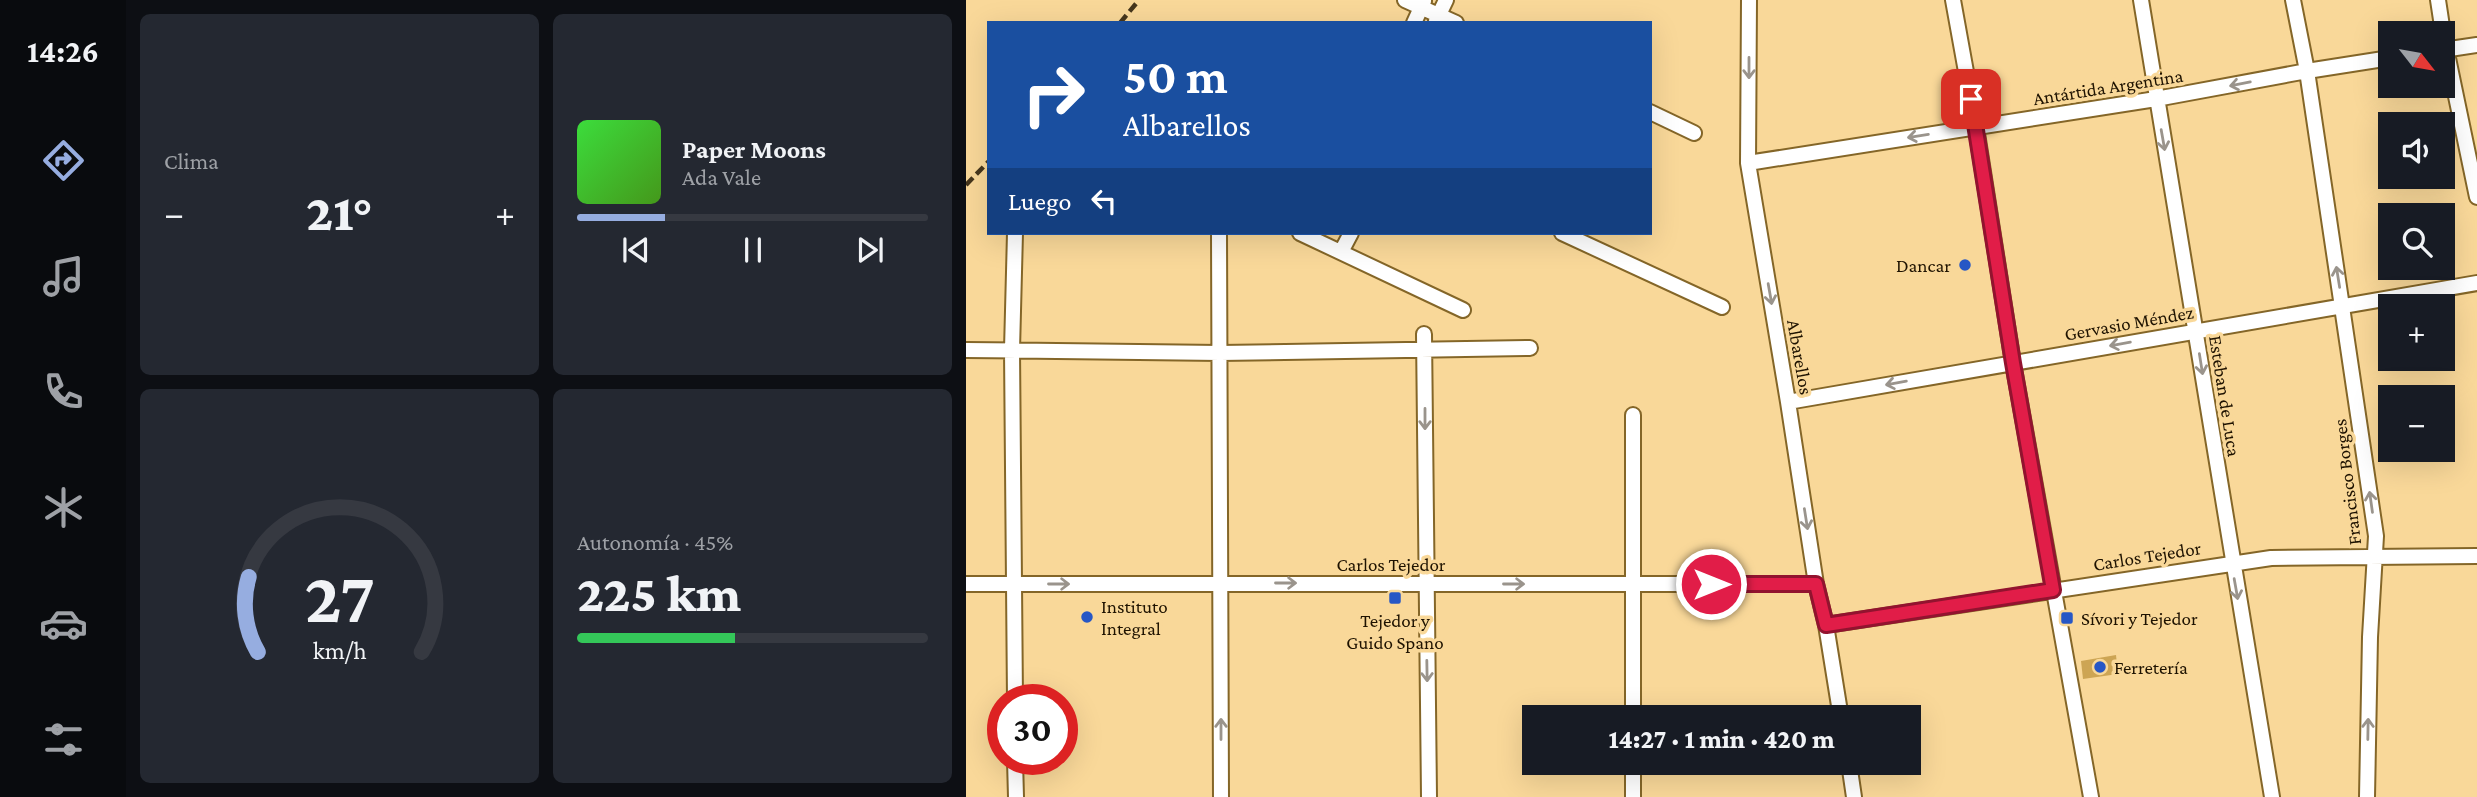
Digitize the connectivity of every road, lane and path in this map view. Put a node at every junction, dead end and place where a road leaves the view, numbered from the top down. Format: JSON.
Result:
{"nodes":[{"id":1,"x":1405,"y":0,"type":"edge"},
{"id":2,"x":1446,"y":0,"type":"edge"},
{"id":3,"x":1749,"y":0,"type":"edge"},
{"id":4,"x":1953,"y":0,"type":"edge"},
{"id":5,"x":2141,"y":0,"type":"edge"},
{"id":6,"x":2293,"y":0,"type":"edge"},
{"id":7,"x":2438,"y":0,"type":"edge"},
{"id":8,"x":1423,"y":4,"type":"edge"},
{"id":9,"x":1437,"y":19,"type":"edge"},
{"id":10,"x":1415,"y":21,"type":"edge"},
{"id":11,"x":2441,"y":21,"type":"edge"},
{"id":12,"x":2477,"y":45,"type":"edge"},
{"id":13,"x":2455,"y":48,"type":"edge"},
{"id":14,"x":2378,"y":60,"type":"edge"},
{"id":15,"x":2306,"y":71,"type":"junction"},
{"id":16,"x":2455,"y":98,"type":"edge"},
{"id":17,"x":2156,"y":99,"type":"junction"},
{"id":18,"x":1652,"y":113,"type":"edge"},
{"id":19,"x":1976,"y":127,"type":"junction"},
{"id":20,"x":1694,"y":132,"type":"dead end"},
{"id":21,"x":1748,"y":163,"type":"junction"},
{"id":22,"x":2477,"y":197,"type":"edge"},
{"id":23,"x":1015,"y":235,"type":"edge"},
{"id":24,"x":1219,"y":235,"type":"edge"},
{"id":25,"x":1310,"y":235,"type":"edge"},
{"id":26,"x":1350,"y":235,"type":"edge"},
{"id":27,"x":1566,"y":235,"type":"edge"},
{"id":28,"x":1341,"y":252,"type":"junction"},
{"id":29,"x":2477,"y":283,"type":"edge"},
{"id":30,"x":2342,"y":305,"type":"junction"},
{"id":31,"x":1722,"y":307,"type":"dead end"},
{"id":32,"x":1463,"y":310,"type":"dead end"},
{"id":33,"x":2196,"y":331,"type":"junction"},
{"id":34,"x":1424,"y":334,"type":"dead end"},
{"id":35,"x":1530,"y":348,"type":"dead end"},
{"id":36,"x":966,"y":350,"type":"edge"},
{"id":37,"x":1012,"y":350,"type":"junction"},
{"id":38,"x":1424,"y":351,"type":"junction"},
{"id":39,"x":1220,"y":353,"type":"junction"},
{"id":40,"x":2013,"y":363,"type":"junction"},
{"id":41,"x":1788,"y":402,"type":"junction"},
{"id":42,"x":1633,"y":415,"type":"dead end"},
{"id":43,"x":2375,"y":555,"type":"junction"},
{"id":44,"x":2477,"y":556,"type":"edge"},
{"id":45,"x":2231,"y":562,"type":"junction"},
{"id":46,"x":1220,"y":583,"type":"junction"},
{"id":47,"x":966,"y":584,"type":"edge"},
{"id":48,"x":1015,"y":584,"type":"junction"},
{"id":49,"x":1425,"y":584,"type":"junction"},
{"id":50,"x":1632,"y":584,"type":"junction"},
{"id":51,"x":1816,"y":584,"type":"junction"},
{"id":52,"x":2053,"y":590,"type":"junction"},
{"id":53,"x":1826,"y":625,"type":"junction"},
{"id":54,"x":1015,"y":684,"type":"edge"},
{"id":55,"x":1633,"y":705,"type":"edge"},
{"id":56,"x":1839,"y":705,"type":"edge"},
{"id":57,"x":1015,"y":775,"type":"edge"},
{"id":58,"x":1633,"y":775,"type":"edge"},
{"id":59,"x":1851,"y":775,"type":"edge"},
{"id":60,"x":1016,"y":797,"type":"edge"},
{"id":61,"x":1221,"y":797,"type":"edge"},
{"id":62,"x":1429,"y":797,"type":"edge"},
{"id":63,"x":1633,"y":797,"type":"edge"},
{"id":64,"x":1854,"y":797,"type":"edge"},
{"id":65,"x":2091,"y":797,"type":"edge"},
{"id":66,"x":2272,"y":797,"type":"edge"},
{"id":67,"x":2367,"y":797,"type":"edge"}],
"edges":[{"from":1,"to":8,"type":"street"},
{"from":2,"to":9,"type":"street"},
{"from":3,"to":21,"type":"street","name":"Albarellos","one_way":true},
{"from":4,"to":19,"type":"street"},
{"from":5,"to":17,"type":"street","name":"Esteban de Luca"},
{"from":6,"to":15,"type":"street","name":"Francisco Borges"},
{"from":7,"to":11,"type":"street"},
{"from":8,"to":9,"type":"street"},
{"from":8,"to":10,"type":"street"},
{"from":12,"to":13,"type":"street"},
{"from":14,"to":15,"type":"street","name":"Antártida Argentina"},
{"from":15,"to":17,"type":"street","name":"Antártida Argentina","one_way":true},
{"from":30,"to":15,"type":"street","name":"Francisco Borges","one_way":true},
{"from":16,"to":22,"type":"street"},
{"from":17,"to":19,"type":"street","name":"Antártida Argentina"},
{"from":17,"to":33,"type":"street","name":"Esteban de Luca","one_way":true},
{"from":18,"to":20,"type":"street"},
{"from":19,"to":21,"type":"street","name":"Antártida Argentina","one_way":true},
{"from":19,"to":40,"type":"street"},
{"from":21,"to":41,"type":"street","name":"Albarellos","one_way":true},
{"from":23,"to":37,"type":"street"},
{"from":24,"to":39,"type":"street"},
{"from":25,"to":28,"type":"street"},
{"from":26,"to":28,"type":"street"},
{"from":27,"to":31,"type":"street"},
{"from":28,"to":32,"type":"street"},
{"from":29,"to":30,"type":"street","name":"Gervasio Méndez"},
{"from":30,"to":33,"type":"street","name":"Gervasio Méndez"},
{"from":43,"to":30,"type":"street","name":"Francisco Borges","one_way":true},
{"from":33,"to":40,"type":"street","name":"Gervasio Méndez","one_way":true},
{"from":33,"to":45,"type":"street","name":"Esteban de Luca","one_way":true},
{"from":34,"to":38,"type":"street"},
{"from":35,"to":38,"type":"street"},
{"from":36,"to":37,"type":"street"},
{"from":37,"to":39,"type":"street"},
{"from":37,"to":48,"type":"street"},
{"from":38,"to":39,"type":"street"},
{"from":38,"to":49,"type":"street","one_way":true},
{"from":39,"to":46,"type":"street"},
{"from":40,"to":41,"type":"street","name":"Gervasio Méndez","one_way":true},
{"from":40,"to":52,"type":"street"},
{"from":41,"to":51,"type":"street","name":"Albarellos","one_way":true},
{"from":42,"to":50,"type":"street"},
{"from":43,"to":44,"type":"street","name":"Carlos Tejedor"},
{"from":43,"to":45,"type":"street","name":"Carlos Tejedor"},
{"from":67,"to":43,"type":"street","name":"Francisco Borges","one_way":true},
{"from":45,"to":52,"type":"street","name":"Carlos Tejedor"},
{"from":45,"to":66,"type":"street","name":"Esteban de Luca","one_way":true},
{"from":48,"to":46,"type":"street","name":"Carlos Tejedor","one_way":true},
{"from":46,"to":49,"type":"street","name":"Carlos Tejedor","one_way":true},
{"from":61,"to":46,"type":"street","one_way":true},
{"from":47,"to":48,"type":"street","name":"Carlos Tejedor"},
{"from":48,"to":54,"type":"street"},
{"from":49,"to":50,"type":"street","name":"Carlos Tejedor","one_way":true},
{"from":49,"to":62,"type":"street","one_way":true},
{"from":50,"to":51,"type":"street","name":"Carlos Tejedor"},
{"from":50,"to":55,"type":"street"},
{"from":51,"to":53,"type":"street","name":"Albarellos"},
{"from":52,"to":53,"type":"street","name":"Carlos Tejedor"},
{"from":52,"to":65,"type":"street"},
{"from":53,"to":56,"type":"street","name":"Albarellos"},
{"from":57,"to":60,"type":"street"},
{"from":58,"to":63,"type":"street"},
{"from":59,"to":64,"type":"street"}]}
